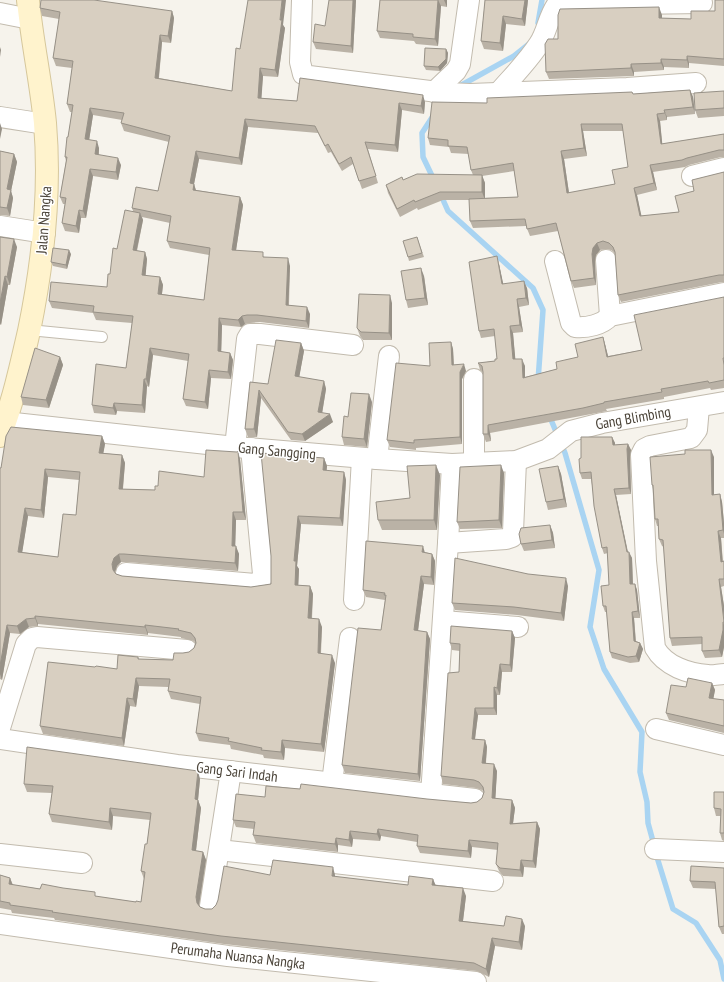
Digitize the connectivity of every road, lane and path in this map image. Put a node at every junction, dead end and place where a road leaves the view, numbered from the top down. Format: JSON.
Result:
{"nodes":[{"id":1,"x":302,"y":0,"type":"edge"},
{"id":2,"x":469,"y":0,"type":"edge"},
{"id":3,"x":702,"y":3,"type":"dead end"},
{"id":4,"x":29,"y":10,"type":"edge"},
{"id":5,"x":0,"y":13,"type":"edge"},
{"id":6,"x":696,"y":83,"type":"dead end"},
{"id":7,"x":500,"y":92,"type":"junction"},
{"id":8,"x":440,"y":93,"type":"junction"},
{"id":9,"x":0,"y":117,"type":"edge"},
{"id":10,"x":45,"y":124,"type":"junction"},
{"id":11,"x":724,"y":168,"type":"edge"},
{"id":12,"x":692,"y":176,"type":"dead end"},
{"id":13,"x":0,"y":226,"type":"edge"},
{"id":14,"x":45,"y":233,"type":"junction"},
{"id":15,"x":606,"y":260,"type":"dead end"},
{"id":16,"x":555,"y":261,"type":"dead end"},
{"id":17,"x":724,"y":293,"type":"edge"},
{"id":18,"x":610,"y":316,"type":"junction"},
{"id":19,"x":29,"y":330,"type":"junction"},
{"id":20,"x":102,"y":337,"type":"dead end"},
{"id":21,"x":353,"y":345,"type":"dead end"},
{"id":22,"x":389,"y":356,"type":"dead end"},
{"id":23,"x":474,"y":379,"type":"dead end"},
{"id":24,"x":724,"y":402,"type":"edge"},
{"id":25,"x":699,"y":407,"type":"junction"},
{"id":26,"x":3,"y":429,"type":"edge"},
{"id":27,"x":243,"y":448,"type":"junction"},
{"id":28,"x":548,"y":449,"type":"joint"},
{"id":29,"x":369,"y":459,"type":"junction"},
{"id":30,"x":516,"y":462,"type":"junction"},
{"id":31,"x":474,"y":463,"type":"junction"},
{"id":32,"x":452,"y":464,"type":"junction"},
{"id":33,"x":448,"y":543,"type":"junction"},
{"id":34,"x":126,"y":573,"type":"dead end"},
{"id":35,"x":354,"y":600,"type":"dead end"},
{"id":36,"x":443,"y":621,"type":"junction"},
{"id":37,"x":518,"y":627,"type":"dead end"},
{"id":38,"x":350,"y":638,"type":"dead end"},
{"id":39,"x":188,"y":650,"type":"dead end"},
{"id":40,"x":724,"y":674,"type":"edge"},
{"id":41,"x":0,"y":728,"type":"edge"},
{"id":42,"x":656,"y":729,"type":"dead end"},
{"id":43,"x":0,"y":739,"type":"edge"},
{"id":44,"x":724,"y":745,"type":"edge"},
{"id":45,"x":231,"y":771,"type":"junction"},
{"id":46,"x":332,"y":783,"type":"junction"},
{"id":47,"x":431,"y":795,"type":"junction"},
{"id":48,"x":475,"y":799,"type":"dead end"},
{"id":49,"x":655,"y":849,"type":"dead end"},
{"id":50,"x":219,"y":850,"type":"junction"},
{"id":51,"x":724,"y":852,"type":"edge"},
{"id":52,"x":0,"y":854,"type":"edge"},
{"id":53,"x":82,"y":863,"type":"dead end"},
{"id":54,"x":493,"y":881,"type":"dead end"},
{"id":55,"x":210,"y":906,"type":"dead end"},
{"id":56,"x":0,"y":924,"type":"edge"},
{"id":57,"x":476,"y":982,"type":"edge"}],
"edges":[{"from":1,"to":8,"type":"street"},
{"from":2,"to":8,"type":"street"},
{"from":3,"to":7,"type":"street"},
{"from":4,"to":5,"type":"street"},
{"from":4,"to":10,"type":"main road","name":"Jalan Nangka"},
{"from":6,"to":7,"type":"street"},
{"from":7,"to":8,"type":"street"},
{"from":9,"to":10,"type":"street"},
{"from":10,"to":14,"type":"main road","name":"Jalan Nangka"},
{"from":11,"to":12,"type":"street"},
{"from":13,"to":14,"type":"street"},
{"from":14,"to":19,"type":"main road","name":"Jalan Nangka"},
{"from":15,"to":18,"type":"street"},
{"from":16,"to":18,"type":"street"},
{"from":17,"to":18,"type":"street"},
{"from":19,"to":20,"type":"lane"},
{"from":19,"to":26,"type":"main road","name":"Jalan Nangka"},
{"from":21,"to":27,"type":"street"},
{"from":22,"to":29,"type":"street"},
{"from":23,"to":31,"type":"street"},
{"from":24,"to":25,"type":"street","name":"Gang Blimbing"},
{"from":25,"to":28,"type":"street","name":"Gang Blimbing"},
{"from":25,"to":40,"type":"street"},
{"from":26,"to":27,"type":"street","name":"Gang Sangging"},
{"from":27,"to":29,"type":"street","name":"Gang Sangging"},
{"from":27,"to":34,"type":"street"},
{"from":28,"to":30,"type":"street","name":"Gang Sangging"},
{"from":29,"to":32,"type":"street","name":"Gang Sangging"},
{"from":29,"to":35,"type":"street"},
{"from":30,"to":31,"type":"street","name":"Gang Sangging"},
{"from":30,"to":33,"type":"street"},
{"from":31,"to":32,"type":"street","name":"Gang Sangging"},
{"from":32,"to":33,"type":"street"},
{"from":33,"to":36,"type":"street"},
{"from":36,"to":37,"type":"street"},
{"from":36,"to":47,"type":"street"},
{"from":38,"to":46,"type":"street"},
{"from":39,"to":41,"type":"street"},
{"from":42,"to":44,"type":"street"},
{"from":43,"to":45,"type":"street","name":"Gang Sari Indah"},
{"from":45,"to":46,"type":"street","name":"Gang Sari Indah"},
{"from":45,"to":50,"type":"street"},
{"from":46,"to":47,"type":"street","name":"Gang Sari Indah"},
{"from":47,"to":48,"type":"street","name":"Gang Sari Indah"},
{"from":49,"to":51,"type":"street"},
{"from":50,"to":54,"type":"street"},
{"from":50,"to":55,"type":"street"},
{"from":52,"to":53,"type":"street"},
{"from":56,"to":57,"type":"street","name":"Perumaha Nuansa Nangka"}]}
